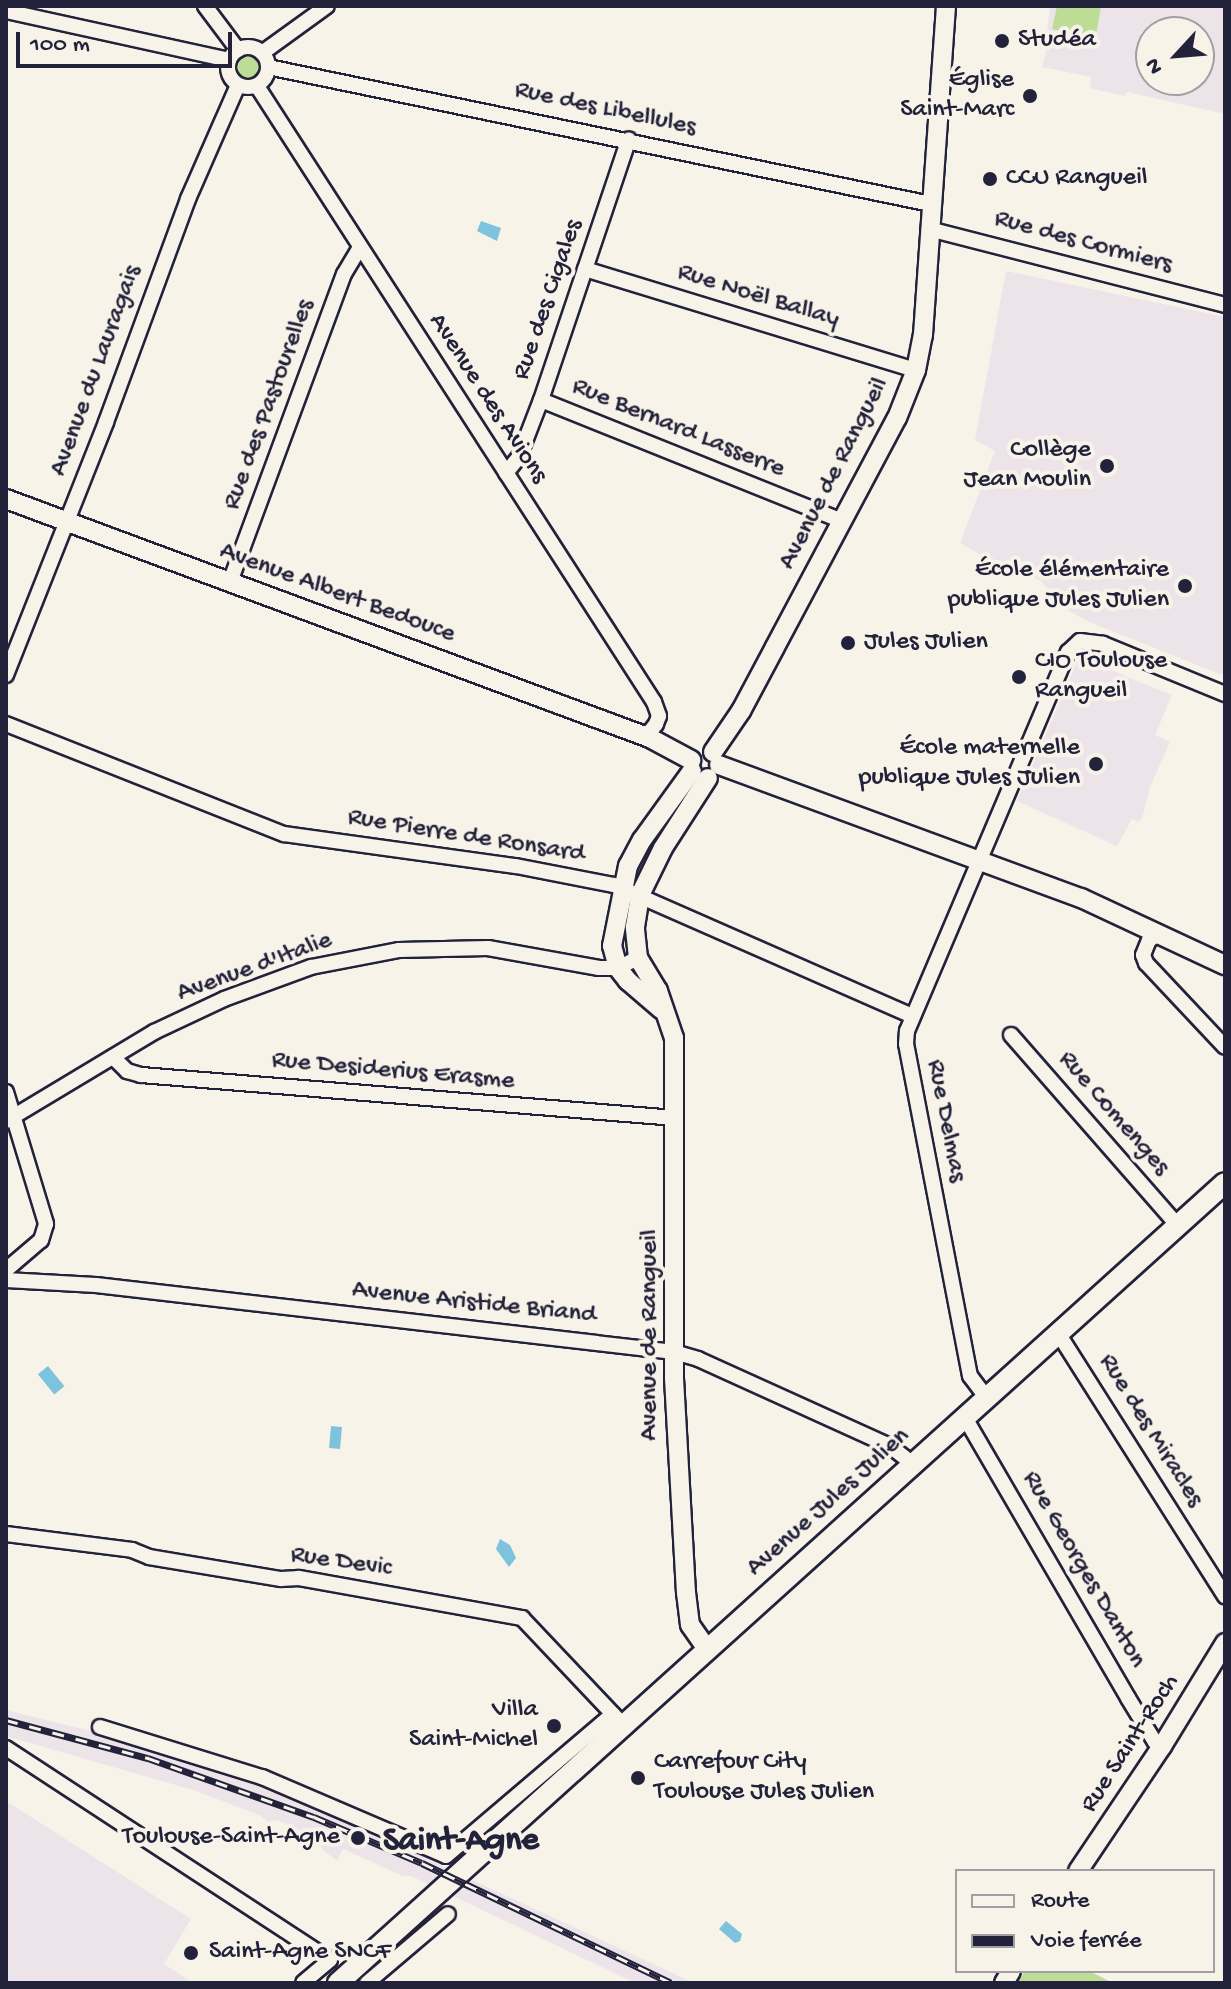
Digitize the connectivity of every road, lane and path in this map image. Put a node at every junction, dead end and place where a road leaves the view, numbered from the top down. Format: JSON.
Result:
{"nodes":[{"id":1,"x":205,"y":6,"type":"edge"},
{"id":2,"x":327,"y":6,"type":"edge"},
{"id":3,"x":946,"y":6,"type":"edge"},
{"id":4,"x":6,"y":11,"type":"edge"},
{"id":5,"x":234,"y":55,"type":"junction"},
{"id":6,"x":265,"y":60,"type":"junction"},
{"id":7,"x":238,"y":85,"type":"junction"},
{"id":8,"x":257,"y":86,"type":"junction"},
{"id":9,"x":629,"y":139,"type":"junction"},
{"id":10,"x":931,"y":204,"type":"junction"},
{"id":11,"x":929,"y":229,"type":"junction"},
{"id":12,"x":360,"y":247,"type":"junction"},
{"id":13,"x":585,"y":269,"type":"junction"},
{"id":14,"x":1225,"y":305,"type":"edge"},
{"id":15,"x":916,"y":370,"type":"junction"},
{"id":16,"x":541,"y":400,"type":"junction"},
{"id":17,"x":506,"y":473,"type":"junction"},
{"id":18,"x":6,"y":499,"type":"edge"},
{"id":19,"x":842,"y":521,"type":"junction"},
{"id":20,"x":65,"y":522,"type":"junction"},
{"id":21,"x":230,"y":582,"type":"junction"},
{"id":22,"x":6,"y":675,"type":"edge"},
{"id":23,"x":1225,"y":694,"type":"edge"},
{"id":24,"x":6,"y":724,"type":"edge"},
{"id":25,"x":645,"y":736,"type":"junction"},
{"id":26,"x":704,"y":763,"type":"junction"},
{"id":27,"x":981,"y":861,"type":"junction"},
{"id":28,"x":621,"y":888,"type":"junction"},
{"id":29,"x":640,"y":895,"type":"junction"},
{"id":30,"x":1156,"y":936,"type":"junction"},
{"id":31,"x":638,"y":958,"type":"junction"},
{"id":32,"x":1225,"y":965,"type":"edge"},
{"id":33,"x":618,"y":968,"type":"junction"},
{"id":34,"x":668,"y":1016,"type":"junction"},
{"id":35,"x":913,"y":1016,"type":"junction"},
{"id":36,"x":1011,"y":1035,"type":"dead end"},
{"id":37,"x":1225,"y":1047,"type":"edge"},
{"id":38,"x":113,"y":1057,"type":"junction"},
{"id":39,"x":6,"y":1092,"type":"edge"},
{"id":40,"x":676,"y":1118,"type":"junction"},
{"id":41,"x":10,"y":1119,"type":"edge"},
{"id":42,"x":1225,"y":1183,"type":"edge"},
{"id":43,"x":1178,"y":1226,"type":"junction"},
{"id":44,"x":6,"y":1270,"type":"edge"},
{"id":45,"x":6,"y":1280,"type":"edge"},
{"id":46,"x":1058,"y":1333,"type":"junction"},
{"id":47,"x":674,"y":1352,"type":"junction"},
{"id":48,"x":986,"y":1397,"type":"junction"},
{"id":49,"x":964,"y":1416,"type":"junction"},
{"id":50,"x":912,"y":1463,"type":"junction"},
{"id":51,"x":6,"y":1534,"type":"edge"},
{"id":52,"x":1225,"y":1596,"type":"edge"},
{"id":53,"x":1225,"y":1643,"type":"edge"},
{"id":54,"x":707,"y":1649,"type":"junction"},
{"id":55,"x":618,"y":1720,"type":"junction"},
{"id":56,"x":100,"y":1727,"type":"dead end"},
{"id":57,"x":1162,"y":1746,"type":"junction"},
{"id":58,"x":6,"y":1748,"type":"edge"},
{"id":59,"x":1079,"y":1869,"type":"edge"},
{"id":60,"x":448,"y":1914,"type":"dead end"},
{"id":61,"x":303,"y":1983,"type":"edge"},
{"id":62,"x":338,"y":1983,"type":"edge"},
{"id":63,"x":367,"y":1983,"type":"edge"}],
"edges":[{"from":1,"to":5,"type":"street"},
{"from":2,"to":6,"type":"street"},
{"from":3,"to":10,"type":"street","name":"Avenue de Rangueil"},
{"from":4,"to":5,"type":"street"},
{"from":5,"to":6,"type":"street"},
{"from":5,"to":7,"type":"street"},
{"from":6,"to":8,"type":"street"},
{"from":6,"to":9,"type":"street","name":"Rue des Libellules"},
{"from":7,"to":8,"type":"street"},
{"from":7,"to":20,"type":"street","name":"Avenue du Lauragais"},
{"from":8,"to":12,"type":"street","name":"Avenue des Avions"},
{"from":9,"to":10,"type":"street","name":"Rue des Libellules"},
{"from":9,"to":13,"type":"street","name":"Rue des Cigales"},
{"from":10,"to":11,"type":"street","name":"Avenue de Rangueil"},
{"from":11,"to":14,"type":"street","name":"Rue des Cormiers"},
{"from":11,"to":15,"type":"street","name":"Avenue de Rangueil"},
{"from":12,"to":17,"type":"street","name":"Avenue des Avions"},
{"from":12,"to":21,"type":"street","name":"Rue des Pastourelles"},
{"from":13,"to":15,"type":"street","name":"Rue Noël Ballay"},
{"from":13,"to":16,"type":"street","name":"Rue des Cigales"},
{"from":15,"to":19,"type":"street","name":"Avenue de Rangueil"},
{"from":16,"to":17,"type":"street","name":"Rue des Cigales"},
{"from":16,"to":19,"type":"street","name":"Rue Bernard Lasserre"},
{"from":17,"to":25,"type":"street","name":"Avenue des Avions"},
{"from":18,"to":20,"type":"street","name":"Avenue Albert Bedouce"},
{"from":19,"to":26,"type":"street","name":"Avenue de Rangueil"},
{"from":20,"to":21,"type":"street","name":"Avenue Albert Bedouce"},
{"from":20,"to":22,"type":"street","name":"Avenue du Lauragais"},
{"from":21,"to":25,"type":"street","name":"Avenue Albert Bedouce"},
{"from":23,"to":27,"type":"street","name":"Rue Delmas"},
{"from":24,"to":28,"type":"street","name":"Rue Pierre de Ronsard"},
{"from":25,"to":26,"type":"street","name":"Avenue Albert Bedouce"},
{"from":26,"to":27,"type":"street","name":"Avenue Albert Bedouce"},
{"from":26,"to":28,"type":"street","name":"Avenue de Rangueil"},
{"from":26,"to":29,"type":"street","name":"Avenue de Rangueil"},
{"from":27,"to":30,"type":"street","name":"Avenue Albert Bedouce"},
{"from":27,"to":35,"type":"street","name":"Rue Delmas"},
{"from":28,"to":29,"type":"street","name":"Rue Pierre de Ronsard"},
{"from":28,"to":33,"type":"street","name":"Avenue de Rangueil"},
{"from":29,"to":31,"type":"street","name":"Avenue de Rangueil"},
{"from":29,"to":35,"type":"street","name":"Rue Pierre de Ronsard"},
{"from":30,"to":32,"type":"street","name":"Avenue Albert Bedouce"},
{"from":30,"to":37,"type":"street"},
{"from":31,"to":33,"type":"street"},
{"from":31,"to":34,"type":"street","name":"Avenue de Rangueil"},
{"from":33,"to":34,"type":"street"},
{"from":33,"to":38,"type":"street","name":"Avenue d'Italie"},
{"from":34,"to":40,"type":"street","name":"Avenue de Rangueil"},
{"from":35,"to":48,"type":"street","name":"Rue Delmas"},
{"from":36,"to":43,"type":"street","name":"Rue Comenges"},
{"from":38,"to":40,"type":"street","name":"Rue Desiderius Erasme"},
{"from":38,"to":41,"type":"street","name":"Avenue d'Italie"},
{"from":39,"to":41,"type":"street"},
{"from":40,"to":47,"type":"street","name":"Avenue de Rangueil"},
{"from":41,"to":44,"type":"street"},
{"from":42,"to":43,"type":"main road","name":"Avenue Jules Julien"},
{"from":43,"to":46,"type":"main road","name":"Avenue Jules Julien"},
{"from":45,"to":47,"type":"street","name":"Avenue Aristide Briand"},
{"from":46,"to":48,"type":"main road","name":"Avenue Jules Julien"},
{"from":46,"to":52,"type":"street","name":"Rue des Miracles"},
{"from":47,"to":50,"type":"street","name":"Avenue Aristide Briand"},
{"from":47,"to":54,"type":"street","name":"Avenue de Rangueil"},
{"from":48,"to":49,"type":"main road","name":"Avenue Jules Julien"},
{"from":49,"to":50,"type":"main road","name":"Avenue Jules Julien"},
{"from":49,"to":57,"type":"street","name":"Rue Georges Danton"},
{"from":50,"to":54,"type":"main road","name":"Avenue Jules Julien"},
{"from":51,"to":55,"type":"street","name":"Rue Devic"},
{"from":53,"to":57,"type":"street","name":"Rue Saint-Roch"},
{"from":54,"to":55,"type":"main road","name":"Avenue Jules Julien"},
{"from":55,"to":56,"type":"street","name":"Avenue Jules Julien"},
{"from":55,"to":62,"type":"main road","name":"Avenue Jules Julien"},
{"from":57,"to":59,"type":"street","name":"Rue Saint-Roch"},
{"from":58,"to":61,"type":"street"},
{"from":60,"to":63,"type":"street"}]}
